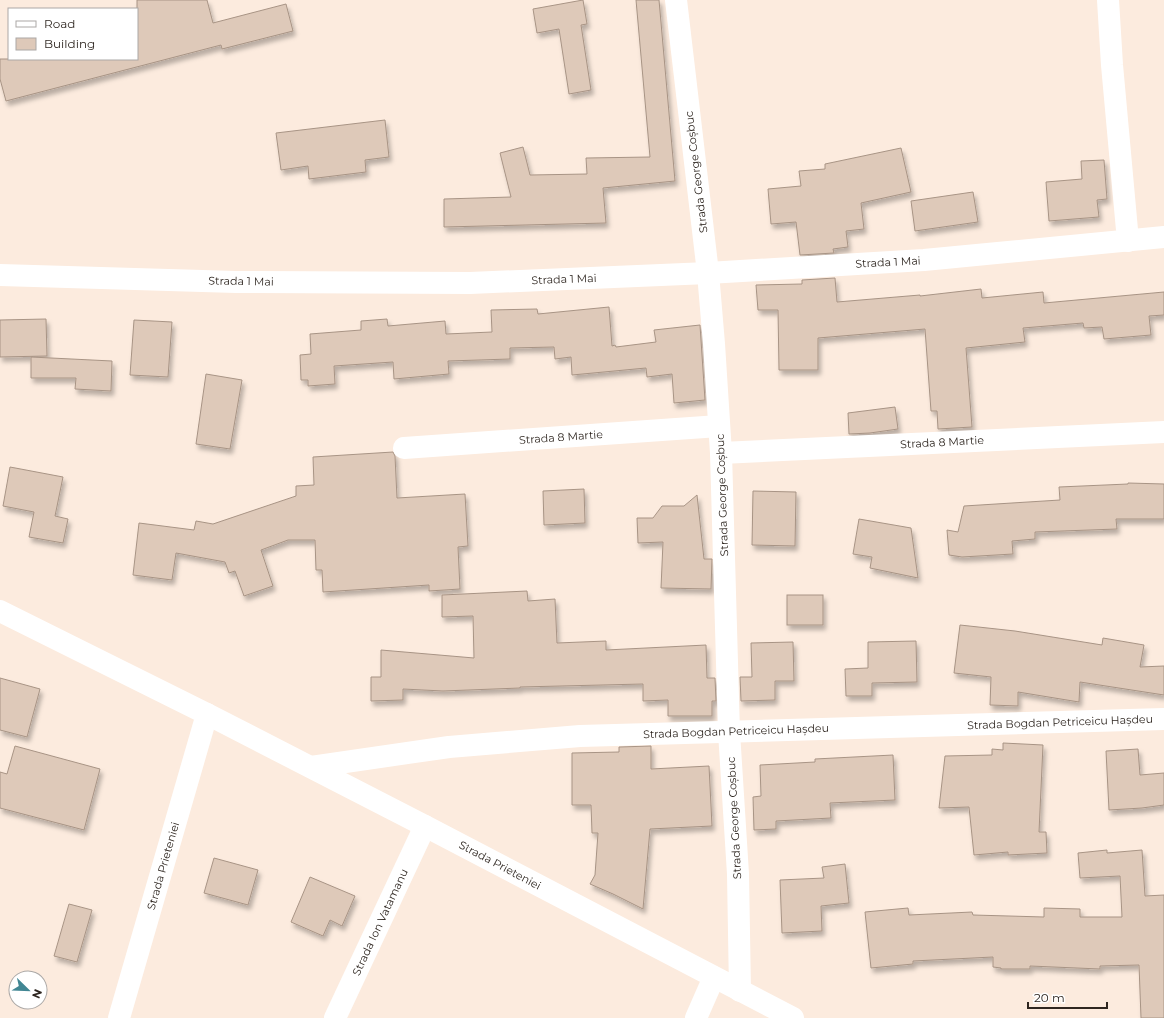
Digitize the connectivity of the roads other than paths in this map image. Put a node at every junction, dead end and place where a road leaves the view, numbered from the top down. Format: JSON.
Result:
{"nodes":[{"id":1,"x":676,"y":0,"type":"edge"},
{"id":2,"x":1108,"y":0,"type":"edge"},
{"id":3,"x":1164,"y":237,"type":"edge"},
{"id":4,"x":1128,"y":241,"type":"junction"},
{"id":5,"x":708,"y":273,"type":"junction"},
{"id":6,"x":0,"y":275,"type":"edge"},
{"id":7,"x":719,"y":426,"type":"junction"},
{"id":8,"x":1164,"y":432,"type":"edge"},
{"id":9,"x":404,"y":448,"type":"dead end"},
{"id":10,"x":721,"y":453,"type":"junction"},
{"id":11,"x":0,"y":611,"type":"edge"},
{"id":12,"x":206,"y":714,"type":"junction"},
{"id":13,"x":1164,"y":719,"type":"edge"},
{"id":14,"x":729,"y":732,"type":"junction"},
{"id":15,"x":311,"y":767,"type":"junction"},
{"id":16,"x":425,"y":826,"type":"junction"},
{"id":17,"x":714,"y":977,"type":"junction"},
{"id":18,"x":740,"y":991,"type":"junction"},
{"id":19,"x":118,"y":1018,"type":"edge"},
{"id":20,"x":335,"y":1018,"type":"edge"},
{"id":21,"x":696,"y":1018,"type":"edge"},
{"id":22,"x":794,"y":1018,"type":"edge"}],
"edges":[{"from":1,"to":5,"type":"street","name":"Strada George Coșbuc"},
{"from":2,"to":4,"type":"street"},
{"from":3,"to":4,"type":"street","name":"Strada 1 Mai"},
{"from":4,"to":5,"type":"street","name":"Strada 1 Mai"},
{"from":5,"to":6,"type":"street","name":"Strada 1 Mai"},
{"from":5,"to":7,"type":"street","name":"Strada George Coșbuc"},
{"from":7,"to":9,"type":"street","name":"Strada 8 Martie"},
{"from":7,"to":10,"type":"street","name":"Strada George Coșbuc"},
{"from":8,"to":10,"type":"street","name":"Strada 8 Martie"},
{"from":10,"to":14,"type":"street","name":"Strada George Coșbuc"},
{"from":11,"to":12,"type":"street","name":"Strada Prieteniei"},
{"from":12,"to":15,"type":"street","name":"Strada Prieteniei"},
{"from":12,"to":19,"type":"street","name":"Strada Prieteniei"},
{"from":13,"to":14,"type":"street","name":"Strada Bogdan Petriceicu Hașdeu"},
{"from":14,"to":15,"type":"street","name":"Strada Bogdan Petriceicu Hașdeu"},
{"from":14,"to":18,"type":"street","name":"Strada George Coșbuc"},
{"from":15,"to":16,"type":"street","name":"Strada Prieteniei"},
{"from":16,"to":17,"type":"street","name":"Strada Prieteniei"},
{"from":16,"to":20,"type":"street","name":"Strada Ion Vatamanu"},
{"from":17,"to":18,"type":"street","name":"Strada Prieteniei"},
{"from":17,"to":21,"type":"street"},
{"from":18,"to":22,"type":"street","name":"Strada Prieteniei"}]}
